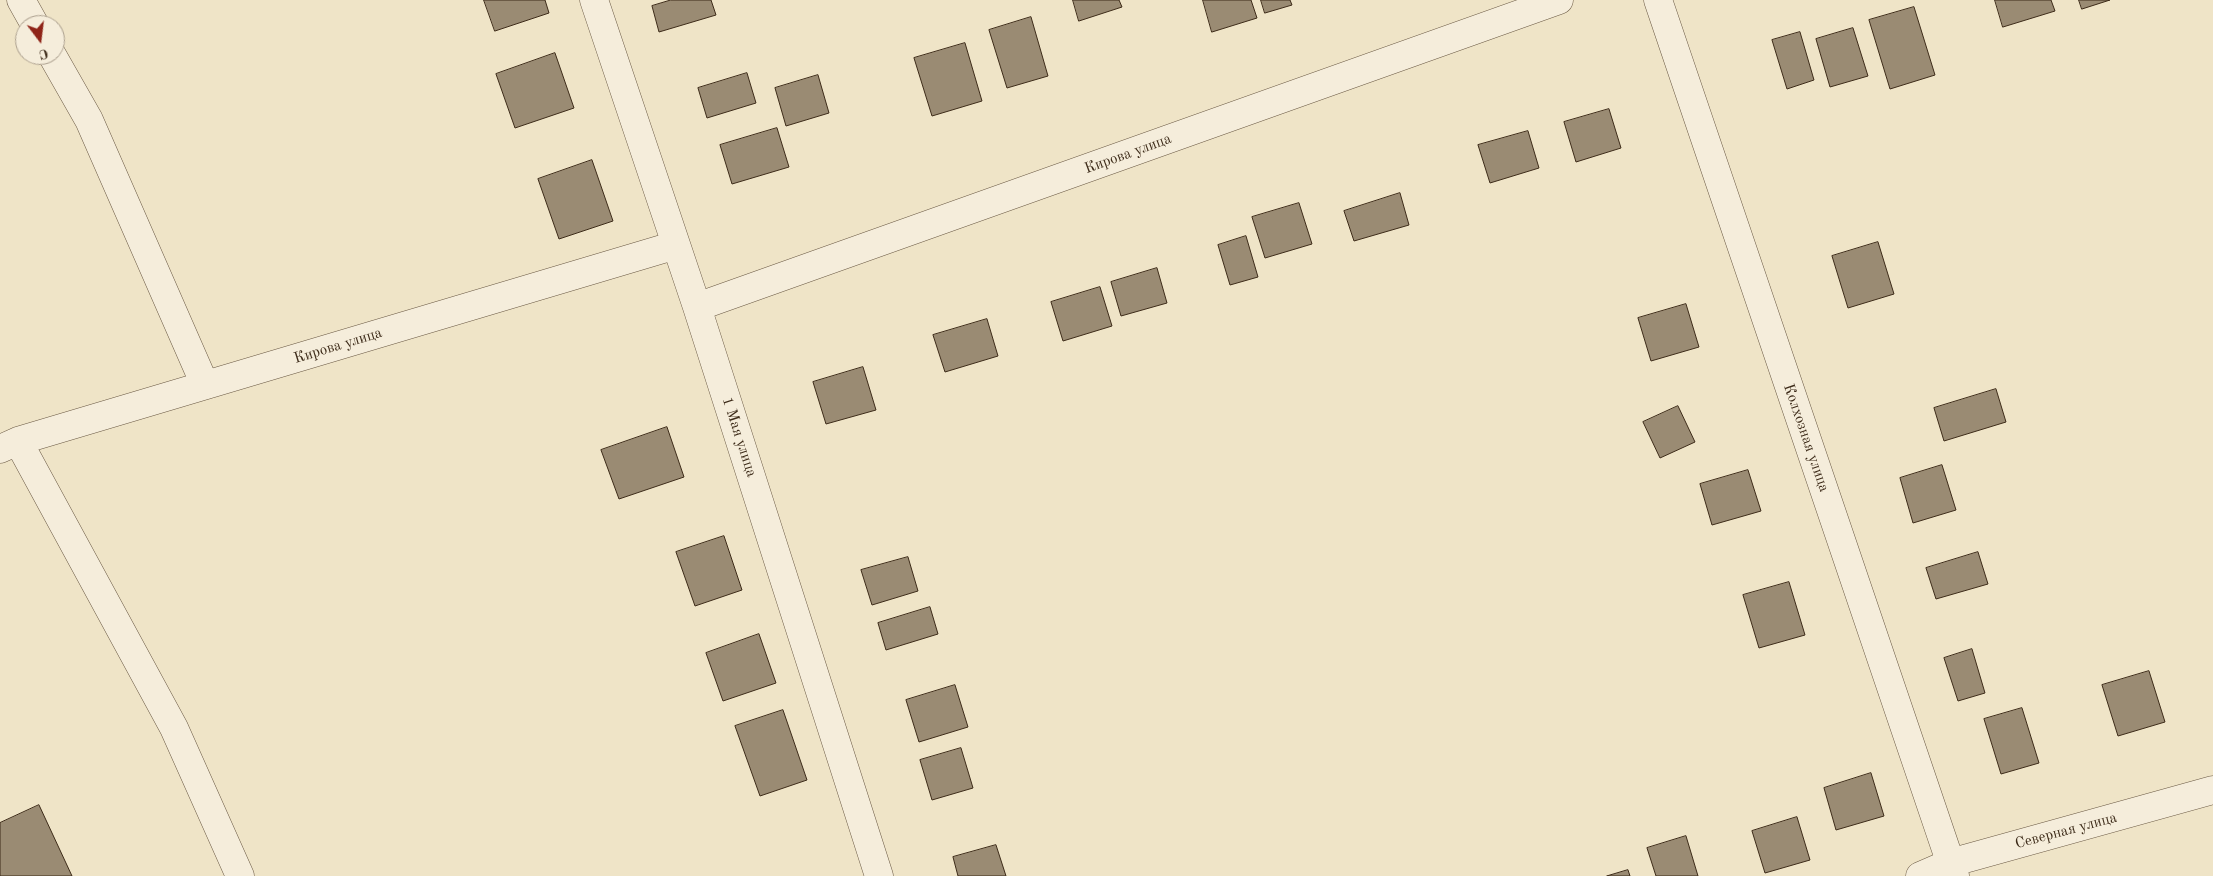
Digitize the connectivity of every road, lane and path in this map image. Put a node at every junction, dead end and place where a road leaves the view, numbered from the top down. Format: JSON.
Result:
{"nodes":[{"id":1,"x":21,"y":0,"type":"edge"},
{"id":2,"x":594,"y":0,"type":"edge"},
{"id":3,"x":1559,"y":0,"type":"edge"},
{"id":4,"x":1658,"y":0,"type":"edge"},
{"id":5,"x":29,"y":15,"type":"edge"},
{"id":6,"x":58,"y":65,"type":"edge"},
{"id":7,"x":676,"y":245,"type":"junction"},
{"id":8,"x":697,"y":307,"type":"junction"},
{"id":9,"x":205,"y":385,"type":"junction"},
{"id":10,"x":9,"y":445,"type":"edge"},
{"id":11,"x":2213,"y":790,"type":"edge"},
{"id":12,"x":1952,"y":870,"type":"edge"},
{"id":13,"x":240,"y":876,"type":"edge"},
{"id":14,"x":879,"y":876,"type":"edge"},
{"id":15,"x":1920,"y":876,"type":"edge"}],
"edges":[{"from":1,"to":5,"type":"street"},
{"from":2,"to":7,"type":"street","name":"1 Мая улица"},
{"from":3,"to":8,"type":"street","name":"Кирова улица"},
{"from":4,"to":12,"type":"street","name":"Колхозная улица"},
{"from":6,"to":9,"type":"street"},
{"from":7,"to":8,"type":"street","name":"1 Мая улица"},
{"from":7,"to":9,"type":"street","name":"Кирова улица"},
{"from":8,"to":14,"type":"street","name":"1 Мая улица"},
{"from":9,"to":10,"type":"street","name":"Кирова улица"},
{"from":10,"to":13,"type":"street"},
{"from":11,"to":12,"type":"street","name":"Северная улица"},
{"from":12,"to":15,"type":"street","name":"Северная улица"}]}
